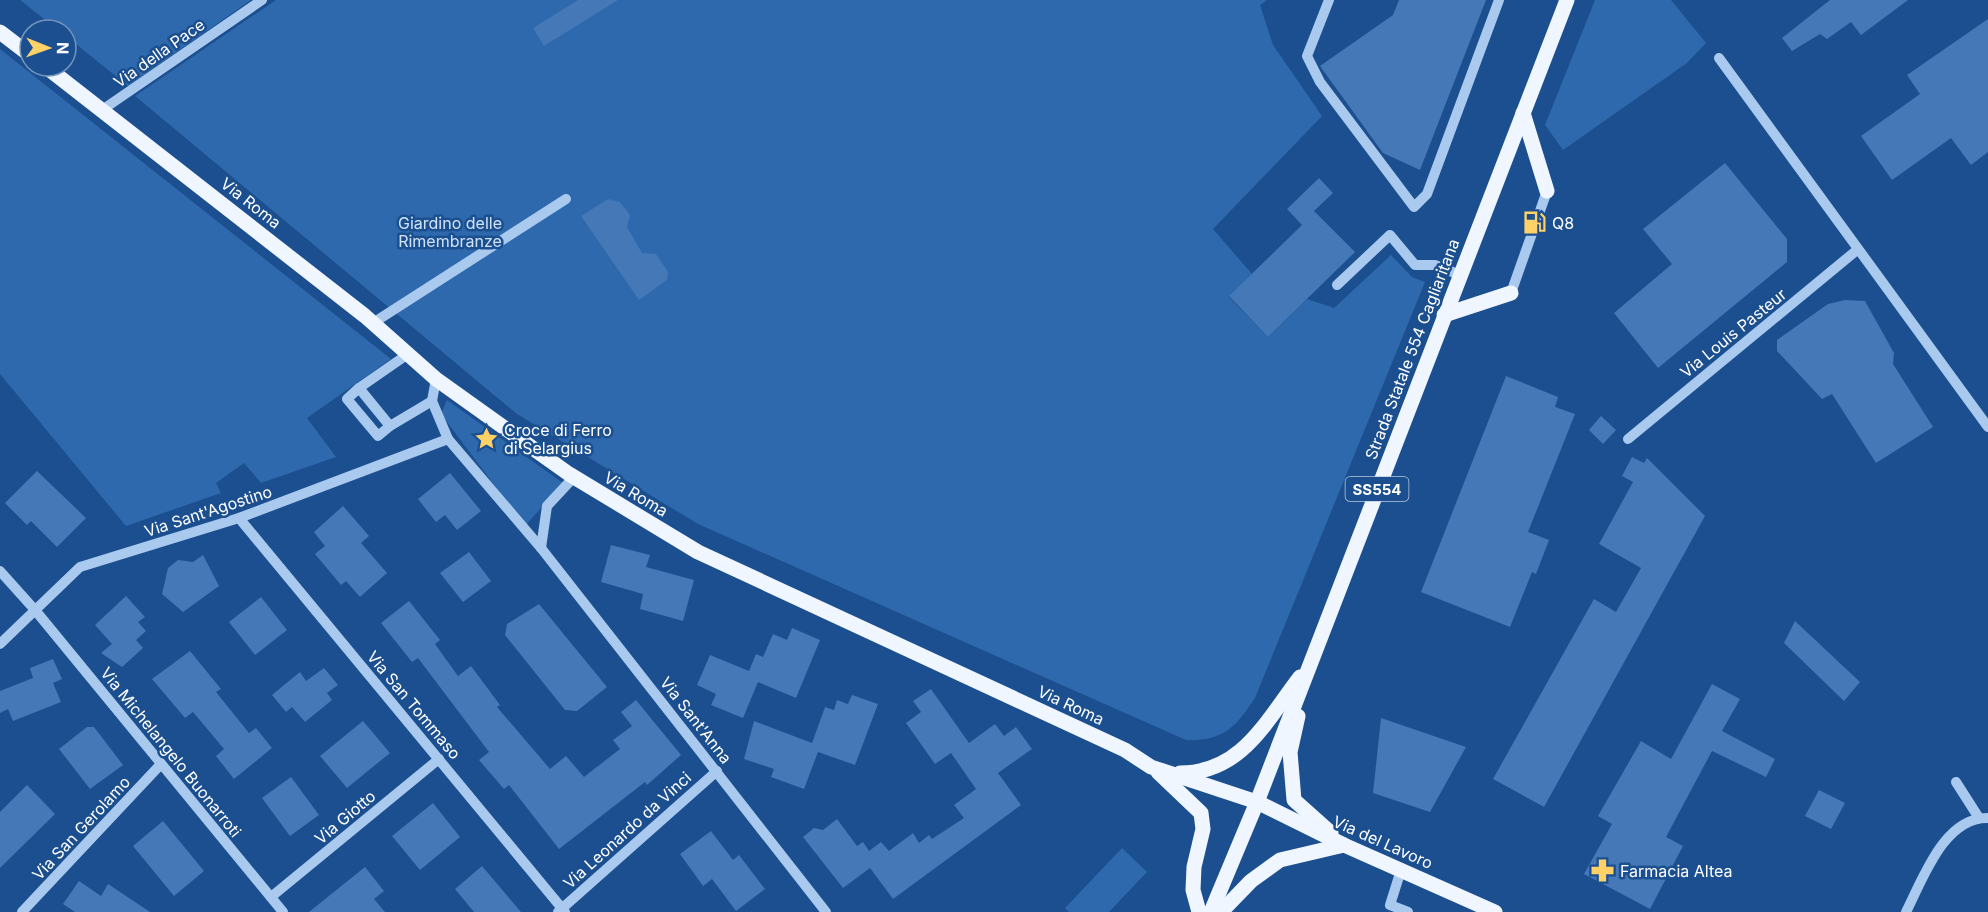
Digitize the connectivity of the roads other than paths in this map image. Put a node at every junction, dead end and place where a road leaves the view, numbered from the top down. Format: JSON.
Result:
{"nodes":[{"id":1,"x":262,"y":0,"type":"edge"},
{"id":2,"x":1329,"y":0,"type":"edge"},
{"id":3,"x":1499,"y":0,"type":"edge"},
{"id":4,"x":1567,"y":0,"type":"edge"},
{"id":5,"x":0,"y":32,"type":"edge"},
{"id":6,"x":18,"y":46,"type":"edge"},
{"id":7,"x":1719,"y":58,"type":"dead end"},
{"id":8,"x":61,"y":78,"type":"edge"},
{"id":9,"x":102,"y":110,"type":"junction"},
{"id":10,"x":1523,"y":113,"type":"junction"},
{"id":11,"x":1547,"y":191,"type":"joint"},
{"id":12,"x":566,"y":199,"type":"dead end"},
{"id":13,"x":1857,"y":250,"type":"junction"},
{"id":14,"x":1460,"y":275,"type":"junction"},
{"id":15,"x":1337,"y":285,"type":"dead end"},
{"id":16,"x":1511,"y":293,"type":"joint"},
{"id":17,"x":1444,"y":315,"type":"junction"},
{"id":18,"x":373,"y":323,"type":"junction"},
{"id":19,"x":408,"y":354,"type":"junction"},
{"id":20,"x":436,"y":379,"type":"junction"},
{"id":21,"x":359,"y":388,"type":"junction"},
{"id":22,"x":432,"y":401,"type":"junction"},
{"id":23,"x":390,"y":426,"type":"junction"},
{"id":24,"x":1988,"y":427,"type":"edge"},
{"id":25,"x":448,"y":439,"type":"junction"},
{"id":26,"x":1628,"y":439,"type":"dead end"},
{"id":27,"x":574,"y":477,"type":"junction"},
{"id":28,"x":239,"y":518,"type":"junction"},
{"id":29,"x":541,"y":548,"type":"junction"},
{"id":30,"x":0,"y":571,"type":"edge"},
{"id":31,"x":35,"y":610,"type":"junction"},
{"id":32,"x":0,"y":644,"type":"edge"},
{"id":33,"x":1310,"y":662,"type":"junction"},
{"id":34,"x":439,"y":759,"type":"junction"},
{"id":35,"x":161,"y":764,"type":"junction"},
{"id":36,"x":1151,"y":767,"type":"junction"},
{"id":37,"x":717,"y":771,"type":"junction"},
{"id":38,"x":1956,"y":782,"type":"dead end"},
{"id":39,"x":1257,"y":802,"type":"junction"},
{"id":40,"x":1984,"y":818,"type":"edge"},
{"id":41,"x":1344,"y":845,"type":"junction"},
{"id":42,"x":1401,"y":870,"type":"junction"},
{"id":43,"x":271,"y":897,"type":"junction"},
{"id":44,"x":561,"y":911,"type":"edge"},
{"id":45,"x":22,"y":912,"type":"edge"},
{"id":46,"x":283,"y":912,"type":"edge"},
{"id":47,"x":826,"y":912,"type":"edge"},
{"id":48,"x":1199,"y":912,"type":"edge"},
{"id":49,"x":1211,"y":912,"type":"edge"},
{"id":50,"x":1221,"y":912,"type":"edge"},
{"id":51,"x":1407,"y":912,"type":"edge"},
{"id":52,"x":1495,"y":912,"type":"edge"},
{"id":53,"x":1906,"y":912,"type":"edge"}],
"edges":[{"from":1,"to":9,"type":"street","name":"Via della Pace"},
{"from":2,"to":3,"type":"street"},
{"from":4,"to":10,"type":"main road","name":"Strada Statale 554 Cagliaritana","number":"SS554"},
{"from":5,"to":6,"type":"main road"},
{"from":7,"to":13,"type":"street"},
{"from":8,"to":9,"type":"main road","name":"Via Roma"},
{"from":9,"to":18,"type":"main road","name":"Via Roma"},
{"from":10,"to":11,"type":"main road"},
{"from":10,"to":14,"type":"main road","name":"Strada Statale 554 Cagliaritana","number":"SS554"},
{"from":11,"to":16,"type":"street"},
{"from":12,"to":18,"type":"street"},
{"from":13,"to":24,"type":"street"},
{"from":13,"to":26,"type":"street","name":"Via Louis Pasteur"},
{"from":14,"to":15,"type":"street"},
{"from":14,"to":17,"type":"main road","name":"Strada Statale 554 Cagliaritana","number":"SS554"},
{"from":16,"to":17,"type":"main road"},
{"from":17,"to":33,"type":"main road","name":"Strada Statale 554 Cagliaritana","number":"SS554"},
{"from":18,"to":19,"type":"main road","name":"Via Roma"},
{"from":19,"to":20,"type":"main road","name":"Via Roma"},
{"from":19,"to":21,"type":"street"},
{"from":20,"to":22,"type":"street"},
{"from":20,"to":27,"type":"main road","name":"Via Roma"},
{"from":21,"to":23,"type":"street"},
{"from":21,"to":23,"type":"street"},
{"from":22,"to":23,"type":"street"},
{"from":22,"to":25,"type":"street","name":"Via Sant'Anna"},
{"from":25,"to":28,"type":"street","name":"Via Sant'Agostino"},
{"from":25,"to":29,"type":"street","name":"Via Sant'Anna"},
{"from":27,"to":29,"type":"street"},
{"from":27,"to":36,"type":"main road","name":"Via Roma"},
{"from":28,"to":31,"type":"street","name":"Via Sant'Agostino"},
{"from":28,"to":34,"type":"street","name":"Via San Tommaso"},
{"from":29,"to":37,"type":"street","name":"Via Sant'Anna"},
{"from":30,"to":31,"type":"street","name":"Via Michelangelo Buonarroti"},
{"from":31,"to":32,"type":"street","name":"Via Sant'Agostino"},
{"from":31,"to":35,"type":"street","name":"Via Michelangelo Buonarroti"},
{"from":33,"to":36,"type":"main road"},
{"from":33,"to":39,"type":"main road","name":"Strada Statale 554 Cagliaritana","number":"SS554"},
{"from":33,"to":41,"type":"main road"},
{"from":34,"to":43,"type":"street","name":"Via Giotto"},
{"from":34,"to":44,"type":"street","name":"Via San Tommaso"},
{"from":35,"to":43,"type":"street","name":"Via Michelangelo Buonarroti"},
{"from":35,"to":45,"type":"street","name":"Via San Gerolamo"},
{"from":36,"to":39,"type":"main road","name":"Via Roma"},
{"from":36,"to":48,"type":"main road"},
{"from":37,"to":44,"type":"street","name":"Via Leonardo da Vinci"},
{"from":37,"to":47,"type":"street","name":"Via Sant'Anna"},
{"from":38,"to":40,"type":"street"},
{"from":39,"to":41,"type":"main road","name":"Via del Lavoro"},
{"from":39,"to":49,"type":"main road","name":"Strada Statale 554 Cagliaritana","number":"SS554"},
{"from":40,"to":53,"type":"street"},
{"from":41,"to":42,"type":"main road","name":"Via del Lavoro"},
{"from":41,"to":50,"type":"main road"},
{"from":42,"to":51,"type":"street"},
{"from":42,"to":52,"type":"main road","name":"Via del Lavoro"},
{"from":43,"to":46,"type":"street","name":"Via Michelangelo Buonarroti"}]}
